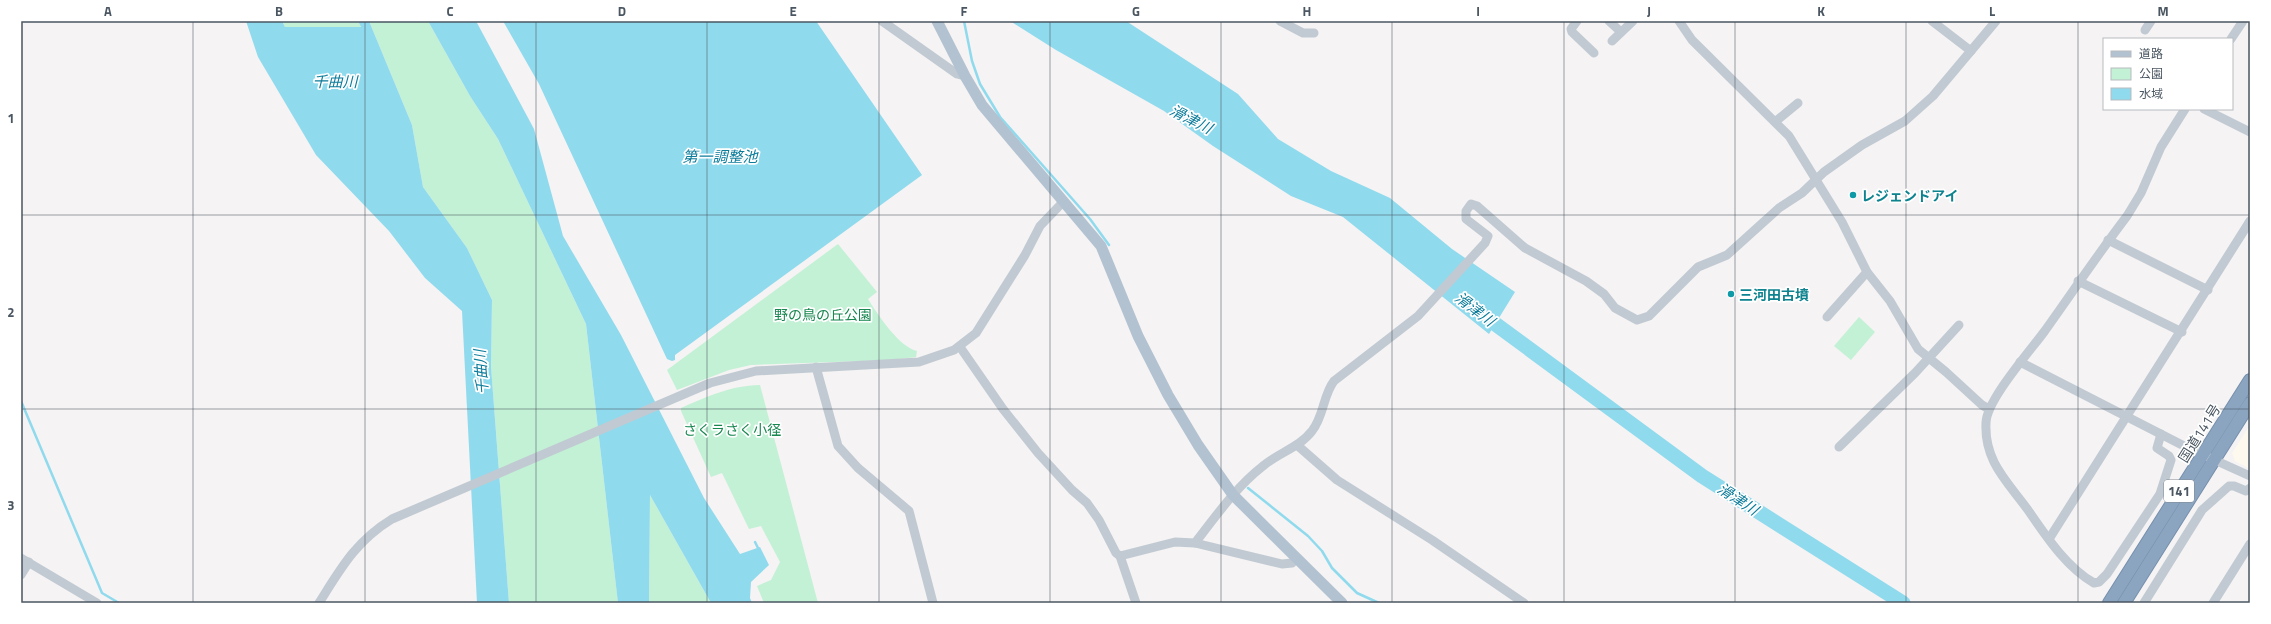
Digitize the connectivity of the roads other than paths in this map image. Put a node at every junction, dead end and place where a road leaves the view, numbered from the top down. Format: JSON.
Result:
{"nodes":[{"id":1,"x":882,"y":21,"type":"edge"},
{"id":2,"x":937,"y":21,"type":"edge"},
{"id":3,"x":1280,"y":21,"type":"edge"},
{"id":4,"x":1577,"y":21,"type":"edge"},
{"id":5,"x":1609,"y":21,"type":"edge"},
{"id":6,"x":1633,"y":21,"type":"edge"},
{"id":7,"x":1679,"y":21,"type":"edge"},
{"id":8,"x":1932,"y":21,"type":"edge"},
{"id":9,"x":1996,"y":21,"type":"edge"},
{"id":10,"x":2151,"y":21,"type":"edge"},
{"id":11,"x":2243,"y":21,"type":"edge"},
{"id":12,"x":2145,"y":30,"type":"dead end"},
{"id":13,"x":1621,"y":32,"type":"junction"},
{"id":14,"x":1314,"y":33,"type":"dead end"},
{"id":15,"x":2232,"y":38,"type":"edge"},
{"id":16,"x":1612,"y":41,"type":"dead end"},
{"id":17,"x":1971,"y":51,"type":"junction"},
{"id":18,"x":1594,"y":53,"type":"dead end"},
{"id":19,"x":965,"y":76,"type":"junction"},
{"id":20,"x":1798,"y":103,"type":"dead end"},
{"id":21,"x":2184,"y":110,"type":"edge"},
{"id":22,"x":2206,"y":110,"type":"edge"},
{"id":23,"x":1775,"y":122,"type":"junction"},
{"id":24,"x":2250,"y":132,"type":"edge"},
{"id":25,"x":1817,"y":180,"type":"junction"},
{"id":26,"x":1064,"y":201,"type":"junction"},
{"id":27,"x":2250,"y":221,"type":"edge"},
{"id":28,"x":2108,"y":240,"type":"junction"},
{"id":29,"x":1867,"y":272,"type":"junction"},
{"id":30,"x":2078,"y":281,"type":"junction"},
{"id":31,"x":2208,"y":290,"type":"junction"},
{"id":32,"x":1827,"y":317,"type":"dead end"},
{"id":33,"x":1959,"y":325,"type":"dead end"},
{"id":34,"x":2182,"y":332,"type":"junction"},
{"id":35,"x":960,"y":346,"type":"junction"},
{"id":36,"x":1928,"y":359,"type":"junction"},
{"id":37,"x":2020,"y":362,"type":"junction"},
{"id":38,"x":816,"y":367,"type":"junction"},
{"id":39,"x":2250,"y":380,"type":"edge"},
{"id":40,"x":2250,"y":403,"type":"edge"},
{"id":41,"x":1990,"y":409,"type":"junction"},
{"id":42,"x":2128,"y":418,"type":"junction"},
{"id":43,"x":2161,"y":434,"type":"junction"},
{"id":44,"x":1297,"y":445,"type":"junction"},
{"id":45,"x":1839,"y":447,"type":"dead end"},
{"id":46,"x":2203,"y":455,"type":"junction"},
{"id":47,"x":2215,"y":460,"type":"junction"},
{"id":48,"x":2250,"y":476,"type":"edge"},
{"id":49,"x":2250,"y":488,"type":"edge"},
{"id":50,"x":1233,"y":495,"type":"junction"},
{"id":51,"x":2049,"y":539,"type":"junction"},
{"id":52,"x":1195,"y":543,"type":"junction"},
{"id":53,"x":2250,"y":544,"type":"edge"},
{"id":54,"x":1120,"y":556,"type":"junction"},
{"id":55,"x":1297,"y":558,"type":"junction"},
{"id":56,"x":25,"y":560,"type":"edge"},
{"id":57,"x":21,"y":575,"type":"edge"},
{"id":58,"x":97,"y":603,"type":"edge"},
{"id":59,"x":319,"y":603,"type":"edge"},
{"id":60,"x":934,"y":603,"type":"edge"},
{"id":61,"x":1136,"y":603,"type":"edge"},
{"id":62,"x":1342,"y":603,"type":"edge"},
{"id":63,"x":1524,"y":603,"type":"edge"},
{"id":64,"x":2108,"y":603,"type":"edge"},
{"id":65,"x":2124,"y":603,"type":"edge"},
{"id":66,"x":2144,"y":603,"type":"edge"},
{"id":67,"x":2213,"y":603,"type":"edge"}],
"edges":[{"from":1,"to":19,"type":"street"},
{"from":2,"to":19,"type":"main road"},
{"from":3,"to":14,"type":"street"},
{"from":4,"to":18,"type":"street"},
{"from":5,"to":13,"type":"street"},
{"from":6,"to":13,"type":"street"},
{"from":7,"to":23,"type":"street"},
{"from":8,"to":17,"type":"street"},
{"from":9,"to":17,"type":"street"},
{"from":10,"to":12,"type":"street"},
{"from":11,"to":15,"type":"street"},
{"from":13,"to":16,"type":"street"},
{"from":17,"to":25,"type":"street"},
{"from":19,"to":26,"type":"main road"},
{"from":20,"to":23,"type":"street"},
{"from":21,"to":28,"type":"street"},
{"from":22,"to":24,"type":"street"},
{"from":23,"to":25,"type":"street"},
{"from":25,"to":29,"type":"street"},
{"from":25,"to":44,"type":"street"},
{"from":26,"to":35,"type":"street"},
{"from":26,"to":50,"type":"main road"},
{"from":27,"to":31,"type":"street"},
{"from":28,"to":30,"type":"street"},
{"from":28,"to":31,"type":"street"},
{"from":29,"to":32,"type":"street"},
{"from":29,"to":36,"type":"street"},
{"from":30,"to":34,"type":"street"},
{"from":30,"to":37,"type":"street"},
{"from":31,"to":34,"type":"street"},
{"from":33,"to":36,"type":"street"},
{"from":34,"to":42,"type":"street"},
{"from":35,"to":38,"type":"street"},
{"from":35,"to":54,"type":"street"},
{"from":36,"to":41,"type":"street"},
{"from":36,"to":45,"type":"street"},
{"from":37,"to":41,"type":"street"},
{"from":37,"to":42,"type":"street"},
{"from":38,"to":59,"type":"street"},
{"from":38,"to":60,"type":"street"},
{"from":39,"to":46,"type":"highway","name":"国道141号","number":"141"},
{"from":40,"to":47,"type":"highway","name":"国道141号","number":"141"},
{"from":41,"to":51,"type":"street"},
{"from":42,"to":43,"type":"street"},
{"from":42,"to":51,"type":"street"},
{"from":43,"to":46,"type":"street"},
{"from":43,"to":51,"type":"street"},
{"from":44,"to":50,"type":"street"},
{"from":44,"to":63,"type":"street"},
{"from":46,"to":47,"type":"street"},
{"from":46,"to":64,"type":"highway","name":"国道141号","number":"141"},
{"from":47,"to":48,"type":"street"},
{"from":47,"to":65,"type":"highway","name":"国道141号","number":"141"},
{"from":49,"to":66,"type":"street"},
{"from":50,"to":52,"type":"street"},
{"from":50,"to":55,"type":"main road"},
{"from":52,"to":54,"type":"street"},
{"from":52,"to":55,"type":"street"},
{"from":53,"to":67,"type":"street"},
{"from":54,"to":61,"type":"street"},
{"from":55,"to":62,"type":"main road"},
{"from":56,"to":57,"type":"street"},
{"from":56,"to":58,"type":"street"}]}
